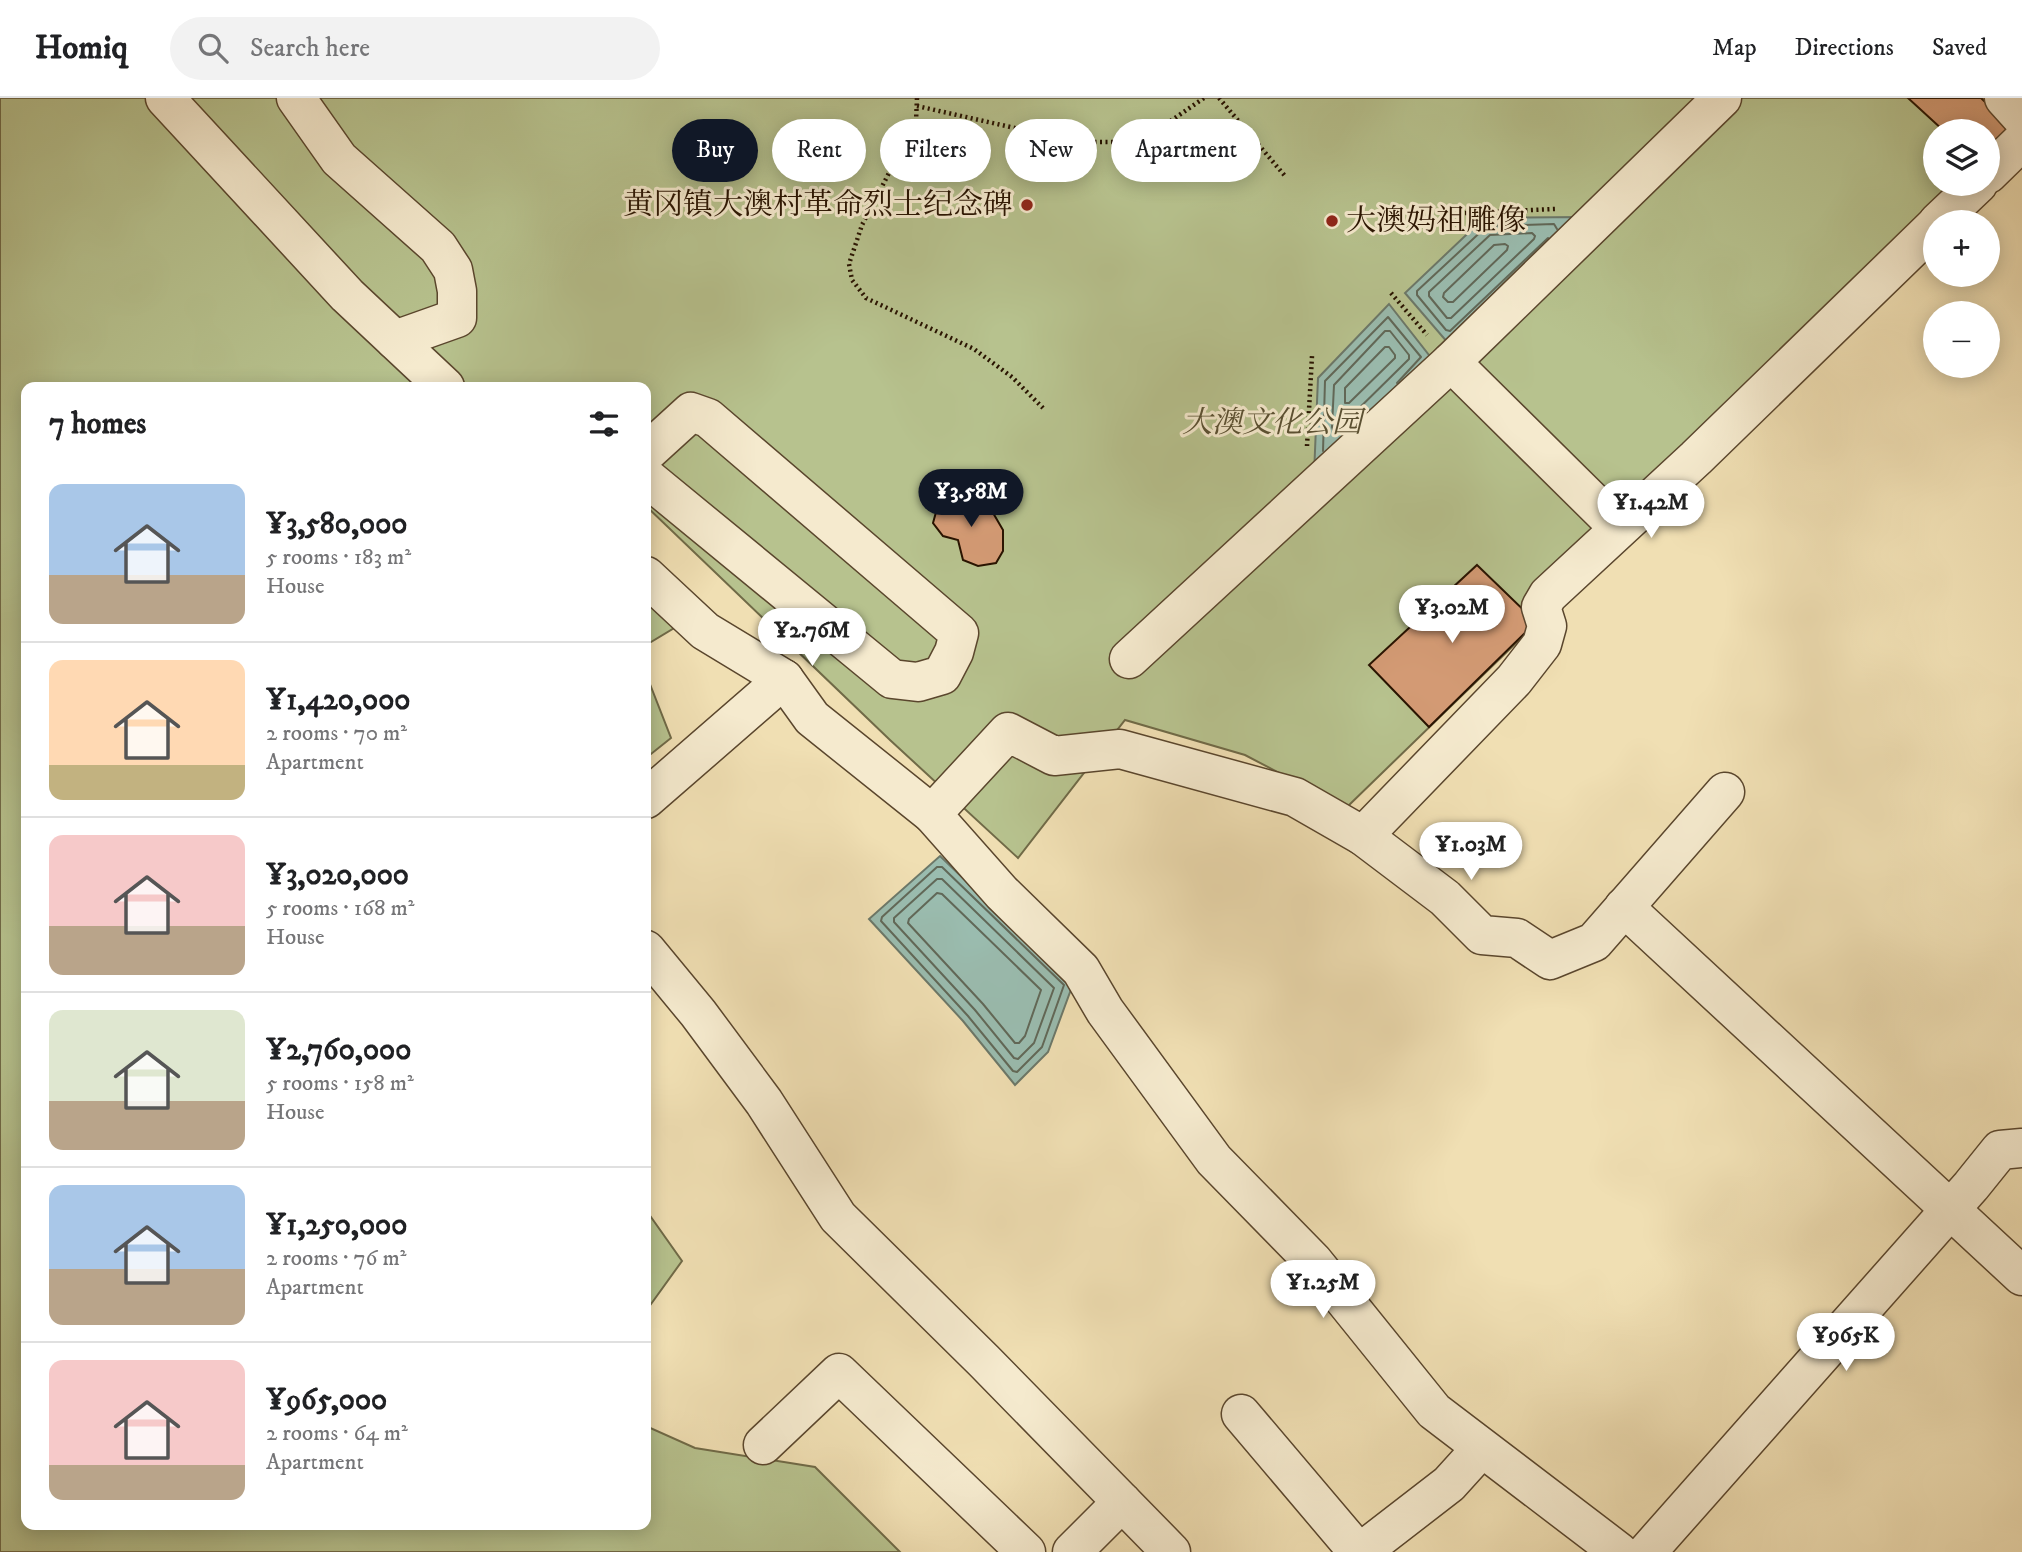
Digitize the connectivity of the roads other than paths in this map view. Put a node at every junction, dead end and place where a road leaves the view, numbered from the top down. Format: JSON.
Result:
{"nodes":[{"id":1,"x":165,"y":98,"type":"edge"},
{"id":2,"x":296,"y":98,"type":"edge"},
{"id":3,"x":1722,"y":98,"type":"edge"},
{"id":4,"x":2004,"y":98,"type":"edge"},
{"id":5,"x":2022,"y":118,"type":"edge"},
{"id":6,"x":2022,"y":141,"type":"edge"},
{"id":7,"x":2000,"y":162,"type":"edge"},
{"id":8,"x":1965,"y":196,"type":"edge"},
{"id":9,"x":1951,"y":210,"type":"edge"},
{"id":10,"x":1923,"y":237,"type":"edge"},
{"id":11,"x":395,"y":340,"type":"junction"},
{"id":12,"x":1451,"y":362,"type":"junction"},
{"id":13,"x":440,"y":382,"type":"edge"},
{"id":14,"x":651,"y":448,"type":"edge"},
{"id":15,"x":651,"y":481,"type":"edge"},
{"id":16,"x":1619,"y":528,"type":"junction"},
{"id":17,"x":651,"y":581,"type":"edge"},
{"id":18,"x":1129,"y":660,"type":"dead end"},
{"id":19,"x":784,"y":679,"type":"junction"},
{"id":20,"x":1725,"y":792,"type":"dead end"},
{"id":21,"x":651,"y":795,"type":"edge"},
{"id":22,"x":932,"y":814,"type":"junction"},
{"id":23,"x":1363,"y":836,"type":"junction"},
{"id":24,"x":1624,"y":907,"type":"junction"},
{"id":25,"x":651,"y":956,"type":"edge"},
{"id":26,"x":2022,"y":1148,"type":"edge"},
{"id":27,"x":1951,"y":1209,"type":"junction"},
{"id":28,"x":2022,"y":1276,"type":"edge"},
{"id":29,"x":1241,"y":1414,"type":"dead end"},
{"id":30,"x":1471,"y":1440,"type":"junction"},
{"id":31,"x":763,"y":1445,"type":"dead end"},
{"id":32,"x":1122,"y":1502,"type":"junction"},
{"id":33,"x":1026,"y":1552,"type":"edge"},
{"id":34,"x":1072,"y":1552,"type":"edge"},
{"id":35,"x":1171,"y":1552,"type":"edge"},
{"id":36,"x":1359,"y":1552,"type":"edge"},
{"id":37,"x":1619,"y":1552,"type":"edge"},
{"id":38,"x":1647,"y":1552,"type":"edge"}],
"edges":[{"from":1,"to":11,"type":"street"},
{"from":2,"to":11,"type":"street"},
{"from":3,"to":12,"type":"street"},
{"from":4,"to":5,"type":"street"},
{"from":6,"to":7,"type":"street"},
{"from":8,"to":9,"type":"street"},
{"from":10,"to":16,"type":"street"},
{"from":11,"to":13,"type":"street"},
{"from":12,"to":16,"type":"street"},
{"from":12,"to":18,"type":"street"},
{"from":14,"to":15,"type":"street"},
{"from":16,"to":23,"type":"street"},
{"from":17,"to":19,"type":"street"},
{"from":19,"to":21,"type":"street"},
{"from":19,"to":22,"type":"street"},
{"from":20,"to":24,"type":"street"},
{"from":22,"to":23,"type":"street"},
{"from":22,"to":30,"type":"street"},
{"from":23,"to":24,"type":"street"},
{"from":24,"to":27,"type":"street"},
{"from":25,"to":32,"type":"street"},
{"from":26,"to":27,"type":"street"},
{"from":27,"to":28,"type":"street"},
{"from":27,"to":38,"type":"street"},
{"from":29,"to":36,"type":"street"},
{"from":30,"to":36,"type":"street"},
{"from":30,"to":37,"type":"street"},
{"from":31,"to":33,"type":"street"},
{"from":32,"to":34,"type":"street"},
{"from":32,"to":35,"type":"street"}]}
